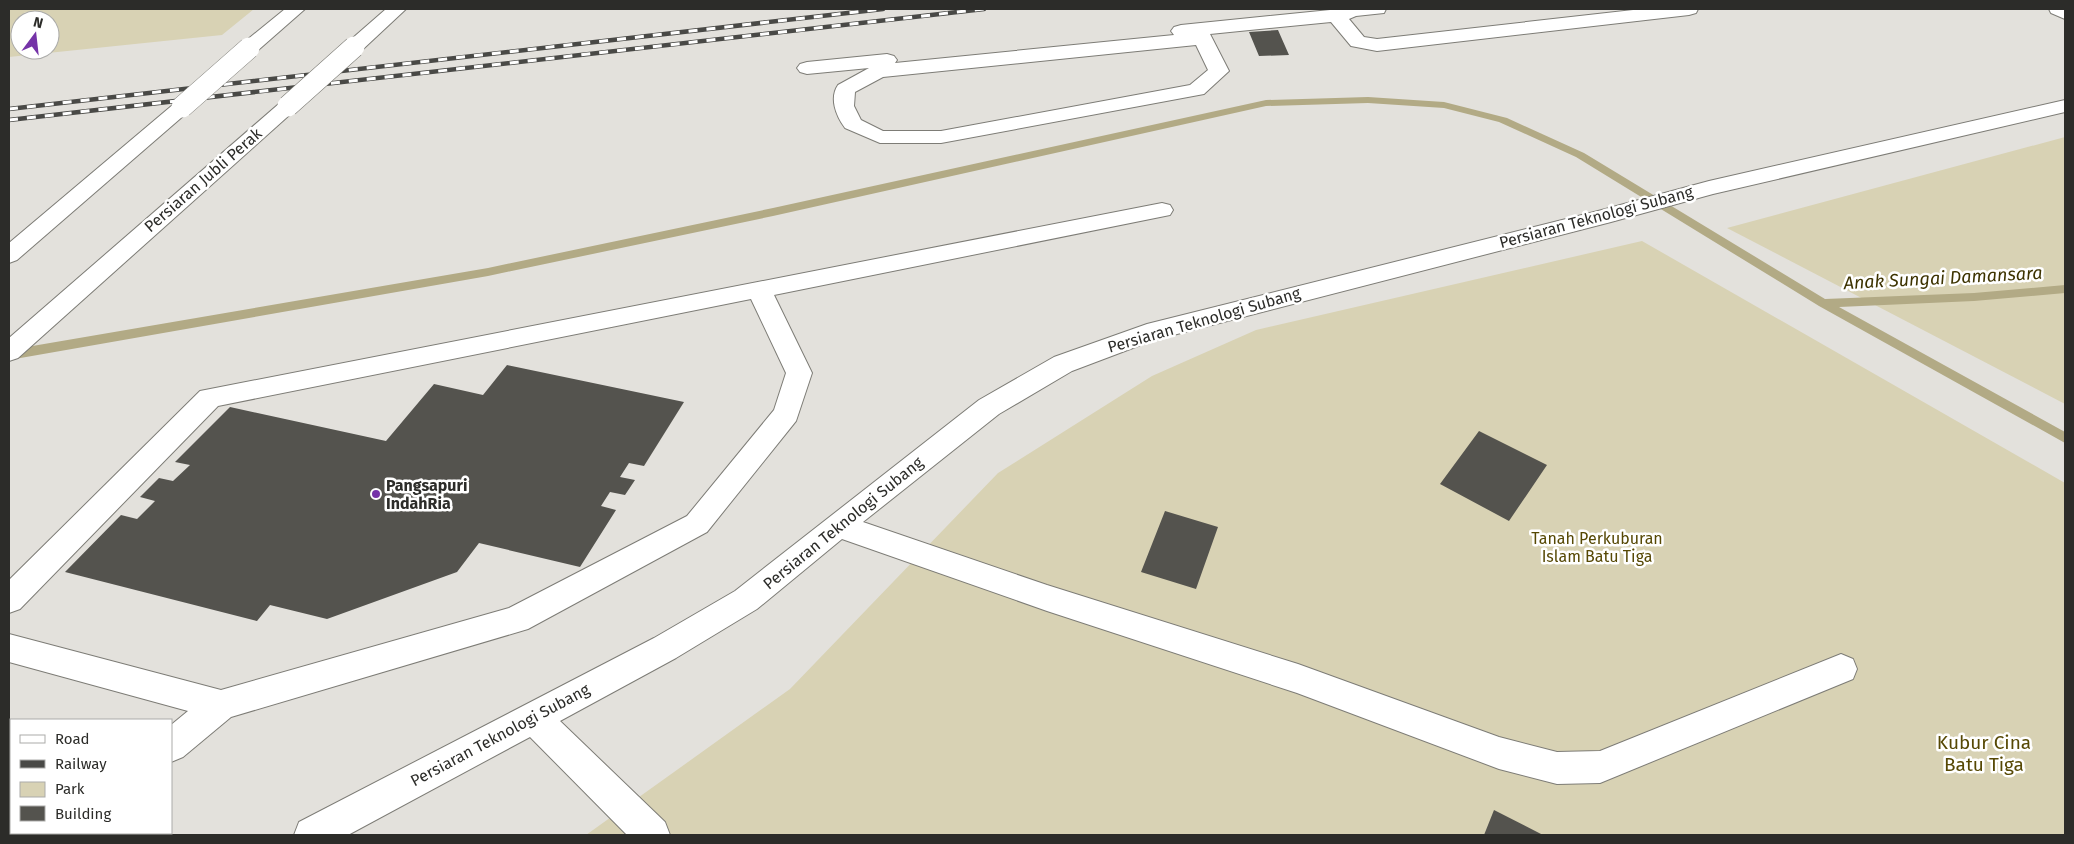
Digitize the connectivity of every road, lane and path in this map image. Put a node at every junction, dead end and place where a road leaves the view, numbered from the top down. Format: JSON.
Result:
{"nodes":[{"id":1,"x":296,"y":9,"type":"edge"},
{"id":2,"x":397,"y":9,"type":"edge"},
{"id":3,"x":1377,"y":9,"type":"edge"},
{"id":4,"x":1689,"y":9,"type":"edge"},
{"id":5,"x":2058,"y":9,"type":"edge"},
{"id":6,"x":2065,"y":13,"type":"edge"},
{"id":7,"x":1341,"y":15,"type":"junction"},
{"id":8,"x":1200,"y":34,"type":"junction"},
{"id":9,"x":806,"y":68,"type":"dead end"},
{"id":10,"x":2065,"y":106,"type":"edge"},
{"id":11,"x":1162,"y":210,"type":"dead end"},
{"id":12,"x":9,"y":255,"type":"edge"},
{"id":13,"x":759,"y":289,"type":"junction"},
{"id":14,"x":9,"y":352,"type":"edge"},
{"id":15,"x":838,"y":525,"type":"junction"},
{"id":16,"x":9,"y":600,"type":"edge"},
{"id":17,"x":9,"y":648,"type":"edge"},
{"id":18,"x":1841,"y":670,"type":"dead end"},
{"id":19,"x":222,"y":705,"type":"junction"},
{"id":20,"x":533,"y":717,"type":"junction"},
{"id":21,"x":172,"y":745,"type":"edge"},
{"id":22,"x":312,"y":835,"type":"edge"},
{"id":23,"x":652,"y":835,"type":"edge"}],
"edges":[{"from":1,"to":12,"type":"street","bridge":true},
{"from":2,"to":14,"type":"street","name":"Persiaran Jubli Perak","bridge":true},
{"from":3,"to":7,"type":"street"},
{"from":4,"to":7,"type":"street"},
{"from":5,"to":6,"type":"street"},
{"from":7,"to":8,"type":"street"},
{"from":8,"to":8,"type":"street"},
{"from":8,"to":9,"type":"street"},
{"from":10,"to":15,"type":"street","name":"Persiaran Teknologi Subang"},
{"from":11,"to":13,"type":"street"},
{"from":13,"to":16,"type":"street"},
{"from":13,"to":19,"type":"street"},
{"from":15,"to":18,"type":"street"},
{"from":15,"to":20,"type":"street","name":"Persiaran Teknologi Subang"},
{"from":17,"to":19,"type":"street"},
{"from":19,"to":21,"type":"street"},
{"from":20,"to":22,"type":"street","name":"Persiaran Teknologi Subang"},
{"from":20,"to":23,"type":"street"}]}
